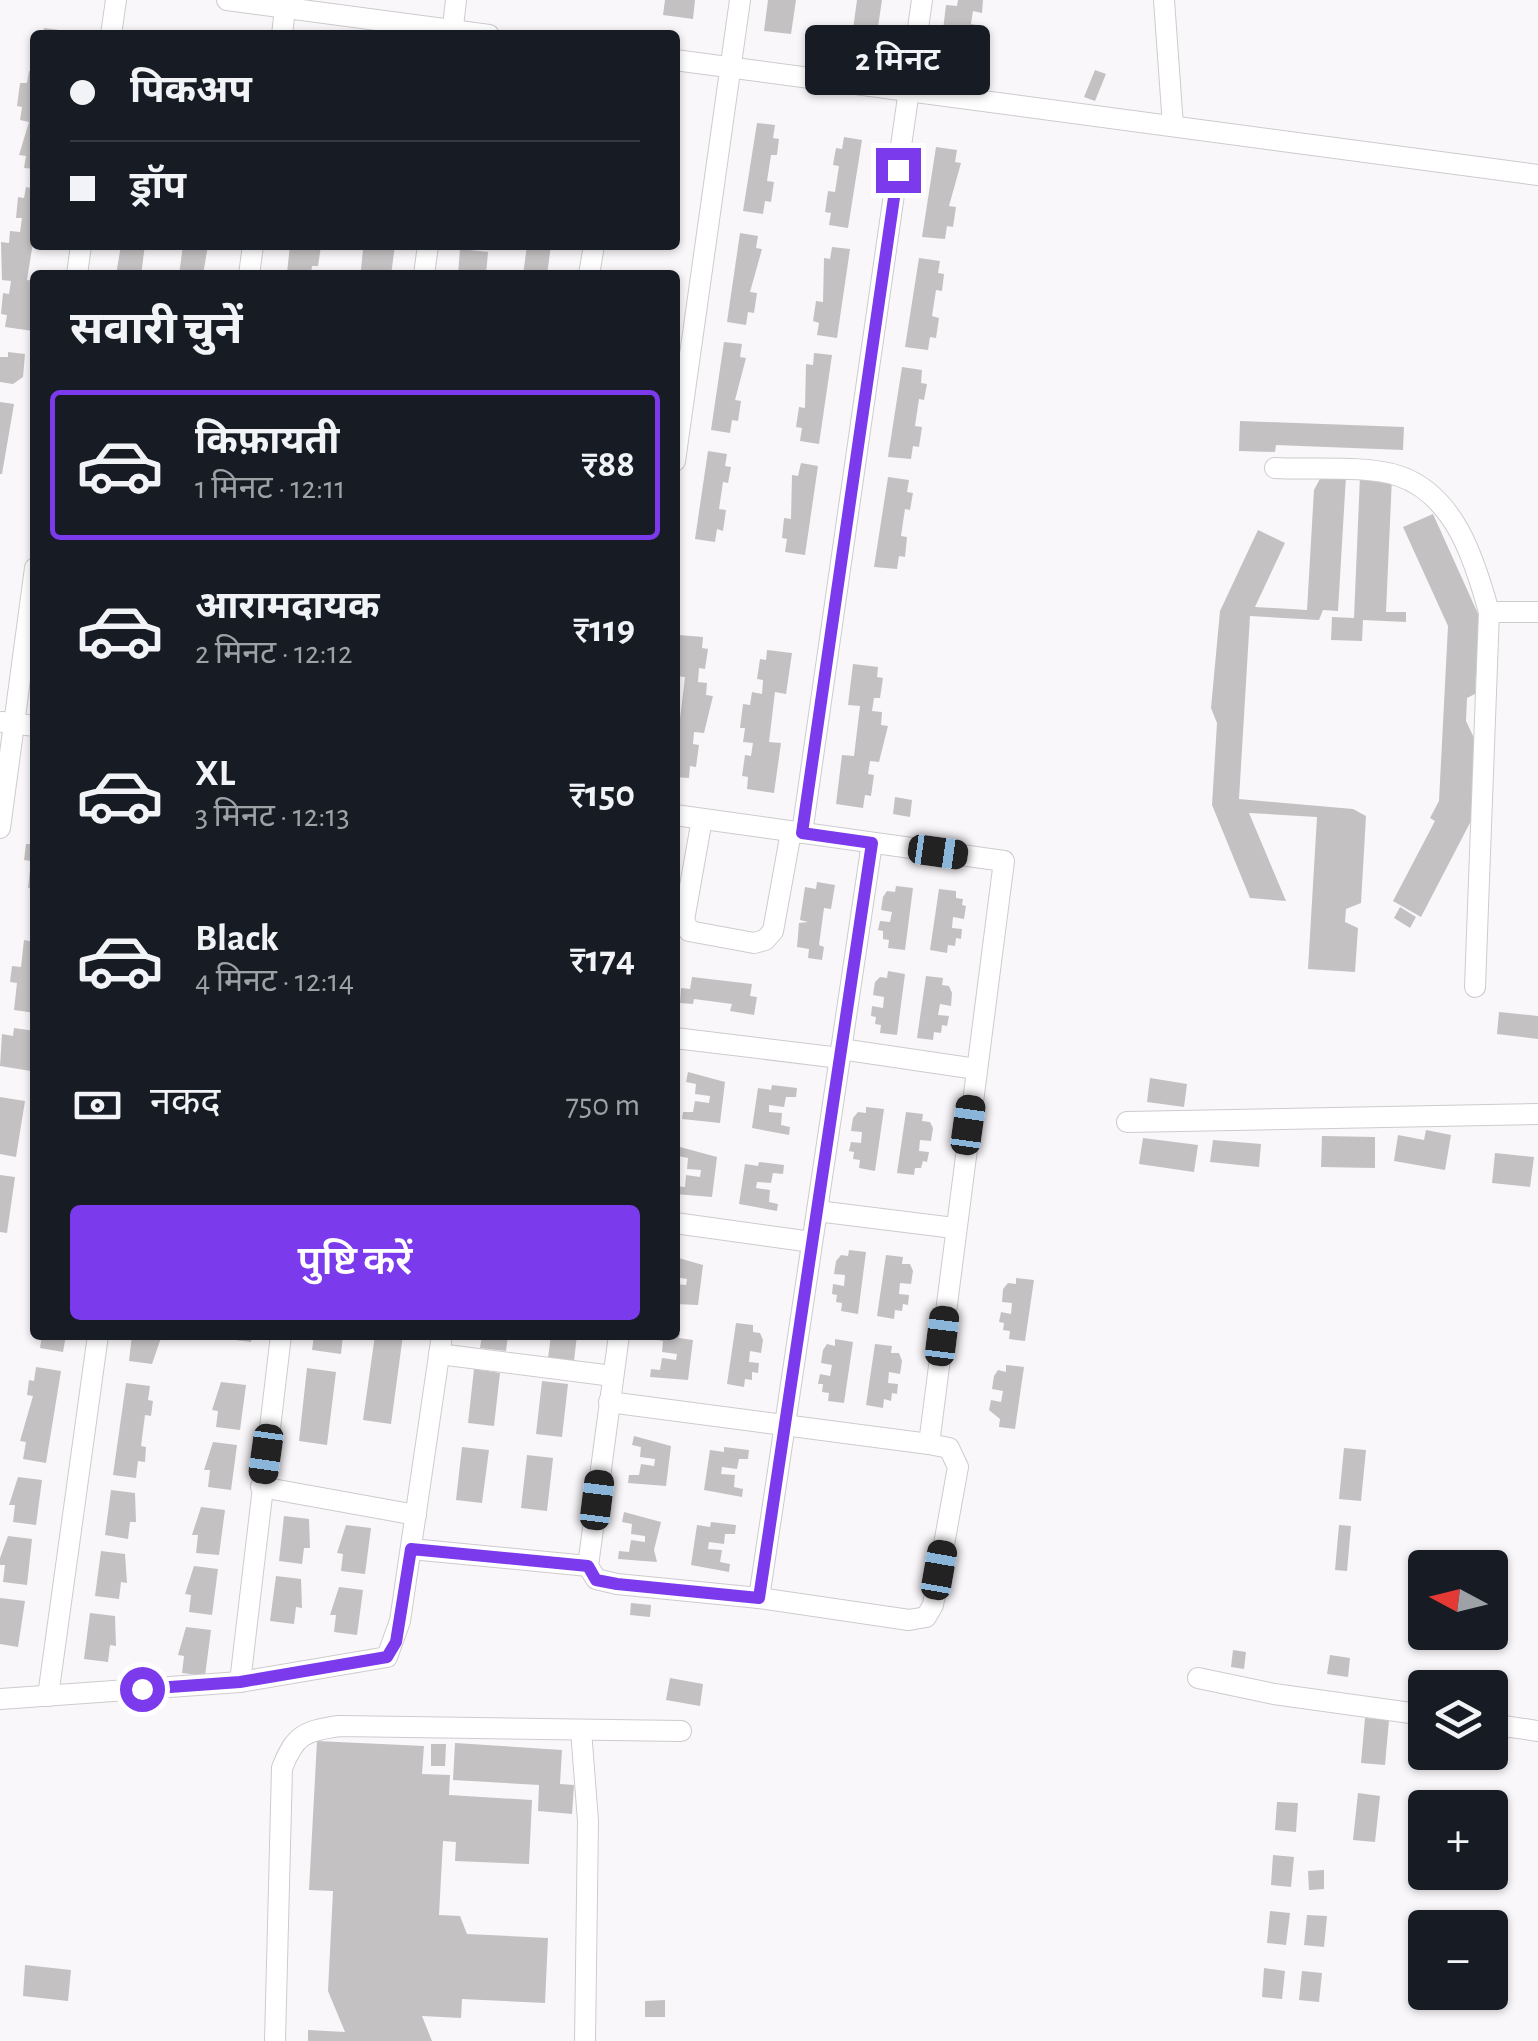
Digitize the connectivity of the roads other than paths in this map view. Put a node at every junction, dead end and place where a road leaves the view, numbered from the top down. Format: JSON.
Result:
{"nodes":[{"id":1,"x":116,"y":0,"type":"edge"},
{"id":2,"x":227,"y":0,"type":"edge"},
{"id":3,"x":456,"y":0,"type":"edge"},
{"id":4,"x":740,"y":0,"type":"edge"},
{"id":5,"x":922,"y":0,"type":"edge"},
{"id":6,"x":1164,"y":0,"type":"edge"},
{"id":7,"x":286,"y":4,"type":"edge"},
{"id":8,"x":112,"y":30,"type":"edge"},
{"id":9,"x":283,"y":30,"type":"edge"},
{"id":10,"x":440,"y":30,"type":"edge"},
{"id":11,"x":452,"y":30,"type":"edge"},
{"id":12,"x":680,"y":61,"type":"edge"},
{"id":13,"x":732,"y":68,"type":"junction"},
{"id":14,"x":909,"y":91,"type":"junction"},
{"id":15,"x":1173,"y":126,"type":"junction"},
{"id":16,"x":1538,"y":176,"type":"edge"},
{"id":17,"x":680,"y":427,"type":"edge"},
{"id":18,"x":1275,"y":468,"type":"dead end"},
{"id":19,"x":30,"y":595,"type":"edge"},
{"id":20,"x":1489,"y":612,"type":"junction"},
{"id":21,"x":1538,"y":612,"type":"edge"},
{"id":22,"x":6,"y":722,"type":"edge"},
{"id":23,"x":680,"y":817,"type":"edge"},
{"id":24,"x":702,"y":819,"type":"junction"},
{"id":25,"x":0,"y":828,"type":"edge"},
{"id":26,"x":796,"y":832,"type":"junction"},
{"id":27,"x":872,"y":843,"type":"junction"},
{"id":28,"x":1475,"y":987,"type":"dead end"},
{"id":29,"x":680,"y":1038,"type":"edge"},
{"id":30,"x":841,"y":1053,"type":"junction"},
{"id":31,"x":976,"y":1068,"type":"junction"},
{"id":32,"x":1538,"y":1114,"type":"edge"},
{"id":33,"x":1128,"y":1122,"type":"dead end"},
{"id":34,"x":817,"y":1211,"type":"junction"},
{"id":35,"x":680,"y":1224,"type":"edge"},
{"id":36,"x":954,"y":1228,"type":"junction"},
{"id":37,"x":812,"y":1242,"type":"junction"},
{"id":38,"x":97,"y":1340,"type":"edge"},
{"id":39,"x":281,"y":1340,"type":"edge"},
{"id":40,"x":618,"y":1340,"type":"edge"},
{"id":41,"x":441,"y":1345,"type":"edge"},
{"id":42,"x":613,"y":1376,"type":"junction"},
{"id":43,"x":610,"y":1402,"type":"junction"},
{"id":44,"x":784,"y":1428,"type":"junction"},
{"id":45,"x":929,"y":1444,"type":"junction"},
{"id":46,"x":261,"y":1487,"type":"junction"},
{"id":47,"x":416,"y":1515,"type":"junction"},
{"id":48,"x":411,"y":1549,"type":"junction"},
{"id":49,"x":588,"y":1566,"type":"junction"},
{"id":50,"x":759,"y":1598,"type":"junction"},
{"id":51,"x":1198,"y":1678,"type":"dead end"},
{"id":52,"x":240,"y":1682,"type":"junction"},
{"id":53,"x":48,"y":1696,"type":"junction"},
{"id":54,"x":0,"y":1700,"type":"edge"},
{"id":55,"x":1408,"y":1713,"type":"edge"},
{"id":56,"x":1508,"y":1727,"type":"edge"},
{"id":57,"x":580,"y":1730,"type":"junction"},
{"id":58,"x":681,"y":1731,"type":"dead end"},
{"id":59,"x":1538,"y":1731,"type":"edge"},
{"id":60,"x":275,"y":2041,"type":"edge"},
{"id":61,"x":585,"y":2041,"type":"edge"}],
"edges":[{"from":1,"to":8,"type":"street"},
{"from":2,"to":7,"type":"street"},
{"from":3,"to":11,"type":"street"},
{"from":4,"to":13,"type":"street"},
{"from":5,"to":14,"type":"street"},
{"from":6,"to":15,"type":"street"},
{"from":7,"to":9,"type":"street"},
{"from":7,"to":10,"type":"street"},
{"from":12,"to":13,"type":"street"},
{"from":13,"to":14,"type":"street"},
{"from":13,"to":17,"type":"street"},
{"from":14,"to":15,"type":"street"},
{"from":14,"to":26,"type":"street"},
{"from":15,"to":16,"type":"street"},
{"from":18,"to":20,"type":"street"},
{"from":19,"to":22,"type":"street"},
{"from":20,"to":21,"type":"street"},
{"from":20,"to":28,"type":"street"},
{"from":22,"to":25,"type":"street"},
{"from":23,"to":24,"type":"street"},
{"from":24,"to":26,"type":"street"},
{"from":24,"to":26,"type":"street"},
{"from":26,"to":27,"type":"street"},
{"from":27,"to":30,"type":"street"},
{"from":27,"to":31,"type":"street"},
{"from":29,"to":30,"type":"street"},
{"from":30,"to":31,"type":"street"},
{"from":30,"to":34,"type":"street"},
{"from":31,"to":36,"type":"street"},
{"from":32,"to":33,"type":"street"},
{"from":34,"to":36,"type":"street"},
{"from":34,"to":37,"type":"street"},
{"from":35,"to":37,"type":"street"},
{"from":36,"to":45,"type":"street"},
{"from":37,"to":44,"type":"street"},
{"from":38,"to":53,"type":"street"},
{"from":39,"to":46,"type":"street"},
{"from":40,"to":42,"type":"street"},
{"from":41,"to":42,"type":"street"},
{"from":41,"to":47,"type":"street"},
{"from":42,"to":43,"type":"street"},
{"from":43,"to":44,"type":"street"},
{"from":43,"to":49,"type":"street"},
{"from":44,"to":45,"type":"street"},
{"from":44,"to":50,"type":"street"},
{"from":45,"to":50,"type":"street"},
{"from":46,"to":47,"type":"street"},
{"from":46,"to":52,"type":"street"},
{"from":47,"to":48,"type":"street"},
{"from":48,"to":49,"type":"street"},
{"from":48,"to":52,"type":"street"},
{"from":49,"to":50,"type":"street"},
{"from":51,"to":55,"type":"street"},
{"from":52,"to":53,"type":"street"},
{"from":53,"to":54,"type":"street"},
{"from":56,"to":59,"type":"street"},
{"from":57,"to":58,"type":"street"},
{"from":57,"to":60,"type":"street"},
{"from":57,"to":61,"type":"street"}]}
